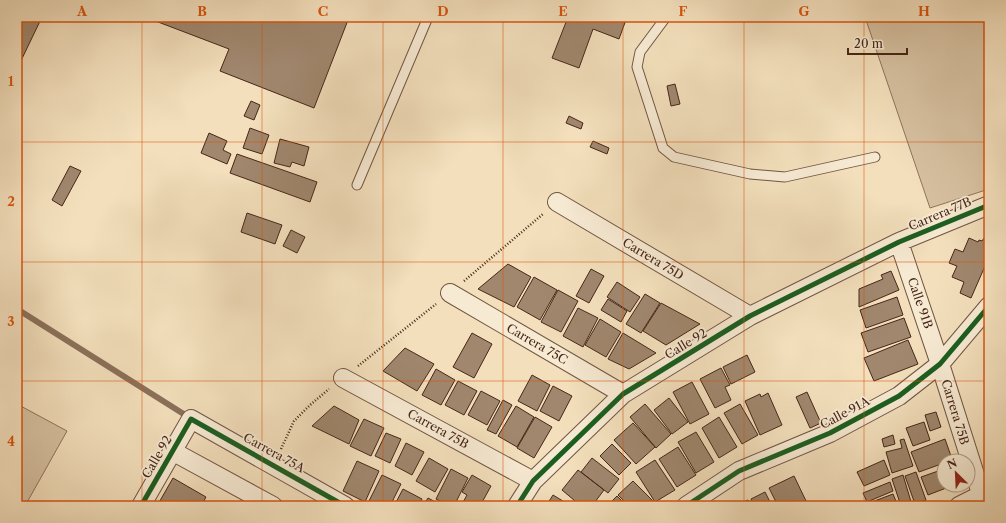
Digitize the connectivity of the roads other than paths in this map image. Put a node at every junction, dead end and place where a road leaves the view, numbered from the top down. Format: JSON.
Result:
{"nodes":[{"id":1,"x":428,"y":17,"type":"edge"},
{"id":2,"x":666,"y":17,"type":"edge"},
{"id":3,"x":875,"y":157,"type":"dead end"},
{"id":4,"x":357,"y":185,"type":"dead end"},
{"id":5,"x":557,"y":202,"type":"road end"},
{"id":6,"x":989,"y":205,"type":"edge"},
{"id":7,"x":899,"y":242,"type":"junction"},
{"id":8,"x":450,"y":293,"type":"road end"},
{"id":9,"x":989,"y":306,"type":"edge"},
{"id":10,"x":750,"y":316,"type":"junction"},
{"id":11,"x":940,"y":364,"type":"junction"},
{"id":12,"x":343,"y":378,"type":"road end"},
{"id":13,"x":623,"y":394,"type":"junction"},
{"id":14,"x":192,"y":419,"type":"joint"},
{"id":15,"x":172,"y":451,"type":"junction"},
{"id":16,"x":533,"y":481,"type":"junction"},
{"id":17,"x":985,"y":496,"type":"edge"},
{"id":18,"x":141,"y":506,"type":"edge"},
{"id":19,"x":273,"y":506,"type":"edge"},
{"id":20,"x":345,"y":506,"type":"edge"},
{"id":21,"x":517,"y":506,"type":"edge"},
{"id":22,"x":686,"y":506,"type":"edge"},
{"id":23,"x":959,"y":506,"type":"edge"}],
"edges":[{"from":1,"to":4,"type":"lane"},
{"from":2,"to":3,"type":"lane"},
{"from":5,"to":10,"type":"street","name":"Carrera 75D"},
{"from":6,"to":7,"type":"street","name":"Carrera 77B"},
{"from":7,"to":10,"type":"street","name":"Calle 92"},
{"from":7,"to":11,"type":"street","name":"Calle 91B"},
{"from":8,"to":13,"type":"street","name":"Carrera 75C"},
{"from":9,"to":11,"type":"street","name":"Calle 91A"},
{"from":10,"to":13,"type":"street","name":"Calle 92"},
{"from":11,"to":17,"type":"street","name":"Carrera 75B"},
{"from":11,"to":22,"type":"street","name":"Calle 91A"},
{"from":12,"to":16,"type":"street","name":"Carrera 75B"},
{"from":13,"to":16,"type":"street","name":"Calle 92"},
{"from":14,"to":15,"type":"street","name":"Calle 92"},
{"from":14,"to":20,"type":"street","name":"Carrera 75A"},
{"from":15,"to":18,"type":"street","name":"Calle 92"},
{"from":15,"to":19,"type":"street"},
{"from":16,"to":21,"type":"street","name":"Calle 92"},
{"from":17,"to":23,"type":"street"}]}
